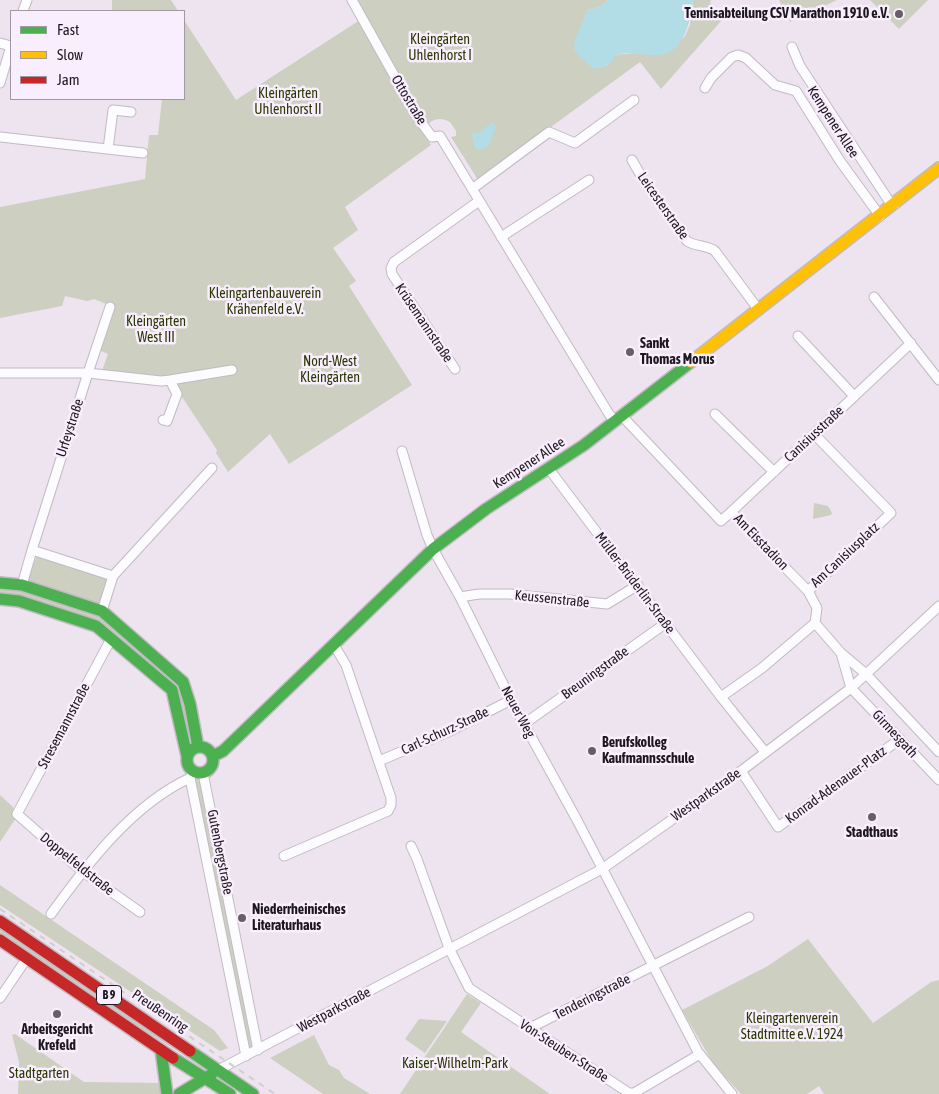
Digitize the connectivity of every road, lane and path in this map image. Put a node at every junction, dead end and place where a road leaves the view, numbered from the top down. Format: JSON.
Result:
{"nodes":[{"id":1,"x":352,"y":0,"type":"edge"},
{"id":2,"x":792,"y":47,"type":"dead end"},
{"id":3,"x":10,"y":49,"type":"edge"},
{"id":4,"x":0,"y":82,"type":"edge"},
{"id":5,"x":705,"y":88,"type":"dead end"},
{"id":6,"x":634,"y":100,"type":"dead end"},
{"id":7,"x":131,"y":112,"type":"dead end"},
{"id":8,"x":0,"y":137,"type":"edge"},
{"id":9,"x":108,"y":149,"type":"junction"},
{"id":10,"x":143,"y":153,"type":"dead end"},
{"id":11,"x":632,"y":160,"type":"dead end"},
{"id":12,"x":939,"y":168,"type":"edge"},
{"id":13,"x":588,"y":180,"type":"dead end"},
{"id":14,"x":472,"y":189,"type":"junction"},
{"id":15,"x":479,"y":201,"type":"junction"},
{"id":16,"x":895,"y":204,"type":"junction"},
{"id":17,"x":880,"y":216,"type":"junction"},
{"id":18,"x":501,"y":237,"type":"junction"},
{"id":19,"x":874,"y":296,"type":"dead end"},
{"id":20,"x":110,"y":307,"type":"dead end"},
{"id":21,"x":758,"y":309,"type":"junction"},
{"id":22,"x":798,"y":336,"type":"dead end"},
{"id":23,"x":911,"y":343,"type":"junction"},
{"id":24,"x":455,"y":369,"type":"dead end"},
{"id":25,"x":232,"y":370,"type":"dead end"},
{"id":26,"x":0,"y":373,"type":"edge"},
{"id":27,"x":88,"y":373,"type":"junction"},
{"id":28,"x":170,"y":380,"type":"junction"},
{"id":29,"x":939,"y":380,"type":"edge"},
{"id":30,"x":854,"y":396,"type":"junction"},
{"id":31,"x":715,"y":414,"type":"dead end"},
{"id":32,"x":619,"y":418,"type":"junction"},
{"id":33,"x":163,"y":420,"type":"dead end"},
{"id":34,"x":815,"y":435,"type":"junction"},
{"id":35,"x":402,"y":451,"type":"dead end"},
{"id":36,"x":212,"y":468,"type":"dead end"},
{"id":37,"x":550,"y":469,"type":"junction"},
{"id":38,"x":774,"y":472,"type":"junction"},
{"id":39,"x":731,"y":512,"type":"junction"},
{"id":40,"x":433,"y":549,"type":"junction"},
{"id":41,"x":32,"y":550,"type":"junction"},
{"id":42,"x":113,"y":576,"type":"junction"},
{"id":43,"x":0,"y":583,"type":"edge"},
{"id":44,"x":22,"y":585,"type":"junction"},
{"id":45,"x":638,"y":585,"type":"junction"},
{"id":46,"x":808,"y":591,"type":"junction"},
{"id":47,"x":460,"y":598,"type":"junction"},
{"id":48,"x":0,"y":599,"type":"edge"},
{"id":49,"x":19,"y":601,"type":"junction"},
{"id":50,"x":939,"y":606,"type":"edge"},
{"id":51,"x":102,"y":611,"type":"junction"},
{"id":52,"x":666,"y":623,"type":"junction"},
{"id":53,"x":815,"y":623,"type":"junction"},
{"id":54,"x":96,"y":626,"type":"junction"},
{"id":55,"x":111,"y":639,"type":"junction"},
{"id":56,"x":334,"y":645,"type":"junction"},
{"id":57,"x":841,"y":653,"type":"junction"},
{"id":58,"x":866,"y":674,"type":"junction"},
{"id":59,"x":851,"y":688,"type":"junction"},
{"id":60,"x":721,"y":697,"type":"junction"},
{"id":61,"x":512,"y":700,"type":"junction"},
{"id":62,"x":524,"y":724,"type":"junction"},
{"id":63,"x":900,"y":739,"type":"junction"},
{"id":64,"x":198,"y":747,"type":"junction"},
{"id":65,"x":765,"y":752,"type":"junction"},
{"id":66,"x":939,"y":752,"type":"edge"},
{"id":67,"x":188,"y":756,"type":"junction"},
{"id":68,"x":213,"y":756,"type":"junction"},
{"id":69,"x":378,"y":761,"type":"junction"},
{"id":70,"x":741,"y":771,"type":"junction"},
{"id":71,"x":195,"y":774,"type":"junction"},
{"id":72,"x":939,"y":780,"type":"edge"},
{"id":73,"x":17,"y":814,"type":"joint"},
{"id":74,"x":411,"y":846,"type":"dead end"},
{"id":75,"x":284,"y":856,"type":"dead end"},
{"id":76,"x":602,"y":869,"type":"junction"},
{"id":77,"x":82,"y":871,"type":"junction"},
{"id":78,"x":140,"y":912,"type":"dead end"},
{"id":79,"x":51,"y":914,"type":"dead end"},
{"id":80,"x":748,"y":917,"type":"dead end"},
{"id":81,"x":0,"y":921,"type":"edge"},
{"id":82,"x":0,"y":940,"type":"edge"},
{"id":83,"x":449,"y":948,"type":"junction"},
{"id":84,"x":27,"y":958,"type":"junction"},
{"id":85,"x":653,"y":966,"type":"junction"},
{"id":86,"x":0,"y":998,"type":"edge"},
{"id":87,"x":530,"y":1028,"type":"junction"},
{"id":88,"x":161,"y":1050,"type":"junction"},
{"id":89,"x":258,"y":1050,"type":"junction"},
{"id":90,"x":700,"y":1054,"type":"junction"},
{"id":91,"x":246,"y":1056,"type":"junction"},
{"id":92,"x":218,"y":1070,"type":"junction"},
{"id":93,"x":205,"y":1078,"type":"junction"},
{"id":94,"x":167,"y":1094,"type":"edge"},
{"id":95,"x":180,"y":1094,"type":"edge"},
{"id":96,"x":230,"y":1094,"type":"edge"},
{"id":97,"x":253,"y":1094,"type":"edge"},
{"id":98,"x":732,"y":1094,"type":"edge"}],
"edges":[{"from":1,"to":14,"type":"street","name":"Ottostraße"},
{"from":2,"to":16,"type":"street"},
{"from":3,"to":4,"type":"street"},
{"from":5,"to":17,"type":"street","name":"Kempener Allee"},
{"from":6,"to":14,"type":"street"},
{"from":7,"to":9,"type":"street"},
{"from":8,"to":9,"type":"street"},
{"from":9,"to":10,"type":"street"},
{"from":11,"to":21,"type":"street","name":"Leicesterstraße"},
{"from":12,"to":16,"type":"street","name":"Kempener Allee"},
{"from":13,"to":18,"type":"street"},
{"from":14,"to":15,"type":"street","name":"Ottostraße"},
{"from":15,"to":18,"type":"street","name":"Ottostraße"},
{"from":15,"to":24,"type":"street","name":"Krüsemannstraße"},
{"from":16,"to":17,"type":"street","name":"Kempener Allee"},
{"from":17,"to":21,"type":"street","name":"Kempener Allee"},
{"from":18,"to":32,"type":"street","name":"Ottostraße"},
{"from":19,"to":23,"type":"street"},
{"from":20,"to":27,"type":"street","name":"Urfeystraße"},
{"from":21,"to":32,"type":"street","name":"Kempener Allee"},
{"from":22,"to":30,"type":"street","name":"Canisiusstraße"},
{"from":23,"to":29,"type":"street"},
{"from":23,"to":30,"type":"street","name":"Canisiusstraße"},
{"from":25,"to":28,"type":"street"},
{"from":26,"to":27,"type":"street"},
{"from":27,"to":28,"type":"street"},
{"from":27,"to":41,"type":"street","name":"Urfeystraße"},
{"from":28,"to":33,"type":"street"},
{"from":30,"to":34,"type":"street","name":"Canisiusstraße"},
{"from":31,"to":38,"type":"street","name":"Canisiusstraße"},
{"from":32,"to":37,"type":"street","name":"Kempener Allee"},
{"from":32,"to":39,"type":"street","name":"Am Eisstadion"},
{"from":34,"to":38,"type":"street","name":"Canisiusstraße"},
{"from":34,"to":46,"type":"street","name":"Am Canisiusplatz"},
{"from":35,"to":40,"type":"street","name":"Neuer Weg"},
{"from":36,"to":42,"type":"street"},
{"from":37,"to":40,"type":"street","name":"Kempener Allee"},
{"from":37,"to":45,"type":"street","name":"Müller-Brüderlin-Straße"},
{"from":38,"to":39,"type":"street","name":"Canisiusstraße"},
{"from":39,"to":46,"type":"street","name":"Am Eisstadion"},
{"from":40,"to":47,"type":"street","name":"Neuer Weg"},
{"from":40,"to":56,"type":"street","name":"Kempener Allee"},
{"from":41,"to":42,"type":"street"},
{"from":41,"to":44,"type":"street","name":"Urfeystraße"},
{"from":42,"to":51,"type":"street"},
{"from":43,"to":44,"type":"street"},
{"from":44,"to":49,"type":"street"},
{"from":44,"to":51,"type":"street"},
{"from":45,"to":47,"type":"street","name":"Keussenstraße"},
{"from":45,"to":52,"type":"street","name":"Müller-Brüderlin-Straße"},
{"from":46,"to":53,"type":"street","name":"Am Eisstadion"},
{"from":47,"to":61,"type":"street","name":"Neuer Weg"},
{"from":48,"to":49,"type":"street"},
{"from":49,"to":54,"type":"street"},
{"from":50,"to":58,"type":"street","name":"Westparkstraße"},
{"from":51,"to":54,"type":"street"},
{"from":51,"to":64,"type":"street"},
{"from":52,"to":60,"type":"street","name":"Müller-Brüderlin-Straße"},
{"from":52,"to":62,"type":"street","name":"Breuningstraße"},
{"from":53,"to":57,"type":"street"},
{"from":53,"to":60,"type":"street"},
{"from":54,"to":55,"type":"street"},
{"from":55,"to":67,"type":"street"},
{"from":55,"to":73,"type":"street","name":"Stresemannstraße"},
{"from":56,"to":68,"type":"street","name":"Kempener Allee"},
{"from":56,"to":69,"type":"street"},
{"from":57,"to":58,"type":"street"},
{"from":57,"to":59,"type":"street"},
{"from":58,"to":59,"type":"street","name":"Westparkstraße"},
{"from":58,"to":66,"type":"street","name":"Girmesgath"},
{"from":59,"to":63,"type":"street","name":"Girmesgath"},
{"from":59,"to":65,"type":"street","name":"Westparkstraße"},
{"from":60,"to":65,"type":"street","name":"Müller-Brüderlin-Straße"},
{"from":61,"to":62,"type":"street","name":"Neuer Weg"},
{"from":61,"to":69,"type":"street","name":"Carl-Schurz-Straße"},
{"from":62,"to":76,"type":"street","name":"Neuer Weg"},
{"from":63,"to":70,"type":"street","name":"Konrad-Adenauer-Platz"},
{"from":63,"to":72,"type":"street","name":"Girmesgath"},
{"from":64,"to":67,"type":"street"},
{"from":64,"to":68,"type":"street"},
{"from":65,"to":70,"type":"street","name":"Westparkstraße"},
{"from":67,"to":71,"type":"street"},
{"from":68,"to":71,"type":"street"},
{"from":69,"to":75,"type":"street"},
{"from":70,"to":76,"type":"street","name":"Westparkstraße"},
{"from":71,"to":77,"type":"street"},
{"from":71,"to":89,"type":"street","name":"Gutenbergstraße"},
{"from":71,"to":91,"type":"street","name":"Gutenbergstraße"},
{"from":73,"to":77,"type":"street","name":"Doppelfeldstraße"},
{"from":74,"to":83,"type":"street"},
{"from":76,"to":83,"type":"street","name":"Westparkstraße"},
{"from":76,"to":85,"type":"street","name":"Neuer Weg"},
{"from":77,"to":78,"type":"street","name":"Doppelfeldstraße"},
{"from":77,"to":79,"type":"street"},
{"from":80,"to":85,"type":"street"},
{"from":81,"to":92,"type":"street","name":"Preußenring","number":"B 9"},
{"from":82,"to":84,"type":"street","number":"B 9"},
{"from":83,"to":87,"type":"street","name":"Von-Steuben-Straße"},
{"from":83,"to":89,"type":"street","name":"Westparkstraße"},
{"from":84,"to":86,"type":"street"},
{"from":84,"to":88,"type":"street","number":"B 9"},
{"from":85,"to":87,"type":"street","name":"Tenderingstraße"},
{"from":85,"to":90,"type":"street","name":"Neuer Weg"},
{"from":87,"to":90,"type":"street","name":"Von-Steuben-Straße"},
{"from":88,"to":93,"type":"street","number":"B 9"},
{"from":88,"to":94,"type":"street"},
{"from":89,"to":91,"type":"street","name":"Westparkstraße"},
{"from":90,"to":98,"type":"street","name":"Neuer Weg"},
{"from":91,"to":92,"type":"street","name":"Westparkstraße"},
{"from":92,"to":93,"type":"street"},
{"from":92,"to":97,"type":"street","name":"Preußenring","number":"B 9"},
{"from":93,"to":95,"type":"street"},
{"from":93,"to":96,"type":"street","number":"B 9"}]}
